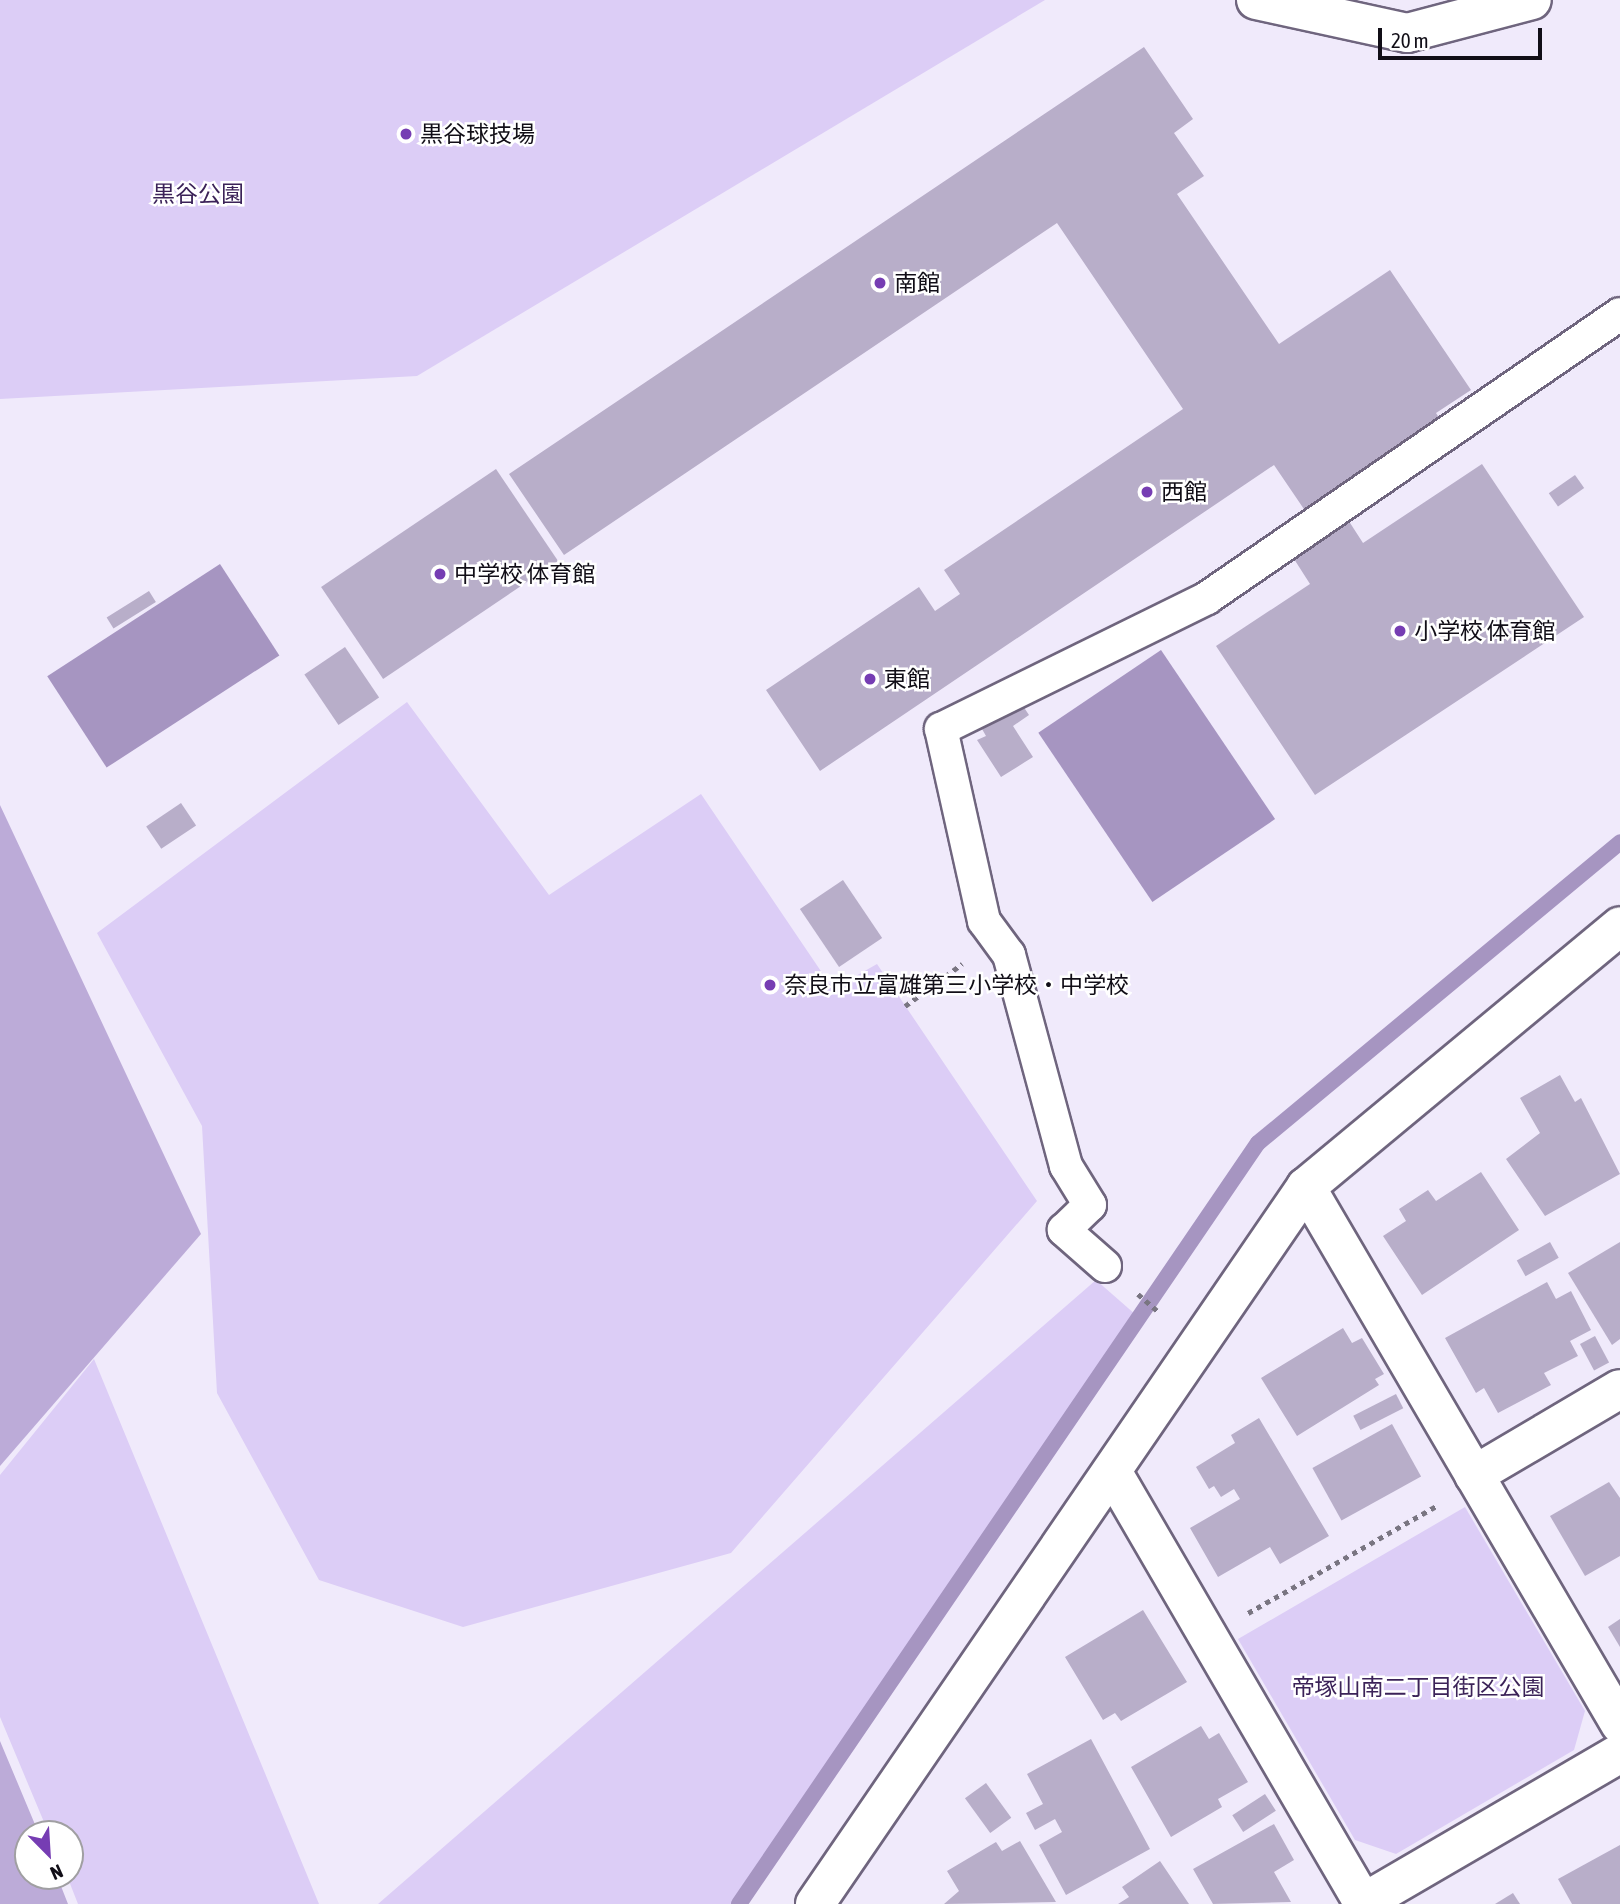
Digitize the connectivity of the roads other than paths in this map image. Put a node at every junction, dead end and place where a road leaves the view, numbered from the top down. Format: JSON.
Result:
{"nodes":[{"id":1,"x":1256,"y":0,"type":"edge"},
{"id":2,"x":1532,"y":0,"type":"edge"},
{"id":3,"x":1620,"y":314,"type":"edge"},
{"id":4,"x":1620,"y":926,"type":"edge"},
{"id":5,"x":1306,"y":1187,"type":"junction"},
{"id":6,"x":1105,"y":1266,"type":"road end"},
{"id":7,"x":1620,"y":1389,"type":"edge"},
{"id":8,"x":1112,"y":1473,"type":"junction"},
{"id":9,"x":1476,"y":1478,"type":"junction"},
{"id":10,"x":1620,"y":1724,"type":"edge"},
{"id":11,"x":1620,"y":1753,"type":"edge"},
{"id":12,"x":1362,"y":1903,"type":"edge"},
{"id":13,"x":815,"y":1904,"type":"edge"}],
"edges":[{"from":1,"to":2,"type":"street"},
{"from":3,"to":6,"type":"lane"},
{"from":4,"to":5,"type":"street"},
{"from":5,"to":8,"type":"street"},
{"from":5,"to":9,"type":"street"},
{"from":7,"to":9,"type":"street"},
{"from":8,"to":12,"type":"street"},
{"from":8,"to":13,"type":"street"},
{"from":9,"to":10,"type":"street"},
{"from":11,"to":12,"type":"street"}]}
